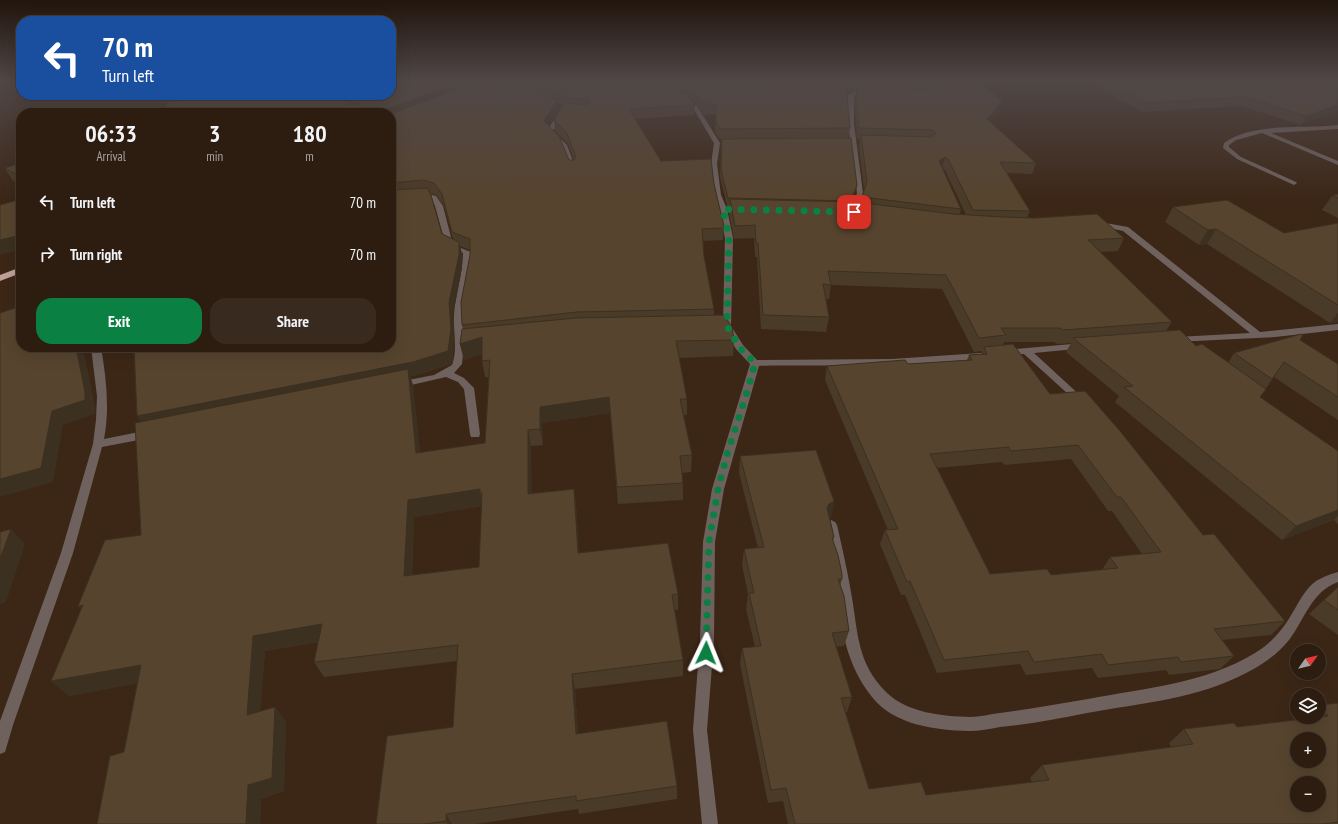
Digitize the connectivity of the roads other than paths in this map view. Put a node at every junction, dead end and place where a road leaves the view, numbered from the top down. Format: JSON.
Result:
{"nodes":[{"id":1,"x":556,"y":120,"type":"edge"},
{"id":2,"x":702,"y":120,"type":"edge"},
{"id":3,"x":851,"y":120,"type":"edge"},
{"id":4,"x":1338,"y":127,"type":"edge"},
{"id":5,"x":1262,"y":132,"type":"junction"},
{"id":6,"x":717,"y":142,"type":"junction"},
{"id":7,"x":724,"y":142,"type":"edge"},
{"id":8,"x":1338,"y":163,"type":"edge"},
{"id":9,"x":573,"y":169,"type":"edge"},
{"id":10,"x":1294,"y":183,"type":"dead end"},
{"id":11,"x":396,"y":198,"type":"edge"},
{"id":12,"x":845,"y":212,"type":"edge"},
{"id":13,"x":1086,"y":223,"type":"edge"},
{"id":14,"x":16,"y":272,"type":"edge"},
{"id":15,"x":0,"y":278,"type":"edge"},
{"id":16,"x":1338,"y":327,"type":"edge"},
{"id":17,"x":1257,"y":334,"type":"junction"},
{"id":18,"x":1275,"y":334,"type":"junction"},
{"id":19,"x":484,"y":339,"type":"edge"},
{"id":20,"x":1288,"y":341,"type":"edge"},
{"id":21,"x":460,"y":342,"type":"junction"},
{"id":22,"x":1094,"y":345,"type":"edge"},
{"id":23,"x":1188,"y":349,"type":"edge"},
{"id":24,"x":1026,"y":351,"type":"junction"},
{"id":25,"x":96,"y":352,"type":"edge"},
{"id":26,"x":755,"y":363,"type":"junction"},
{"id":27,"x":446,"y":373,"type":"junction"},
{"id":28,"x":392,"y":386,"type":"edge"},
{"id":29,"x":1090,"y":412,"type":"edge"},
{"id":30,"x":159,"y":432,"type":"edge"},
{"id":31,"x":475,"y":434,"type":"dead end"},
{"id":32,"x":98,"y":444,"type":"junction"},
{"id":33,"x":831,"y":524,"type":"edge"},
{"id":34,"x":1338,"y":577,"type":"edge"},
{"id":35,"x":1280,"y":617,"type":"edge"},
{"id":36,"x":1290,"y":628,"type":"junction"},
{"id":37,"x":0,"y":747,"type":"edge"},
{"id":38,"x":710,"y":824,"type":"edge"}],
"edges":[{"from":1,"to":9,"type":"street"},
{"from":2,"to":6,"type":"street"},
{"from":3,"to":12,"type":"street"},
{"from":4,"to":5,"type":"street"},
{"from":5,"to":8,"type":"street"},
{"from":5,"to":10,"type":"street"},
{"from":6,"to":7,"type":"street"},
{"from":6,"to":26,"type":"street"},
{"from":11,"to":21,"type":"street"},
{"from":13,"to":17,"type":"street"},
{"from":14,"to":15,"type":"highway"},
{"from":16,"to":18,"type":"street"},
{"from":17,"to":18,"type":"street"},
{"from":17,"to":23,"type":"street"},
{"from":18,"to":20,"type":"street"},
{"from":19,"to":21,"type":"street"},
{"from":21,"to":27,"type":"street"},
{"from":22,"to":24,"type":"street"},
{"from":24,"to":26,"type":"street"},
{"from":24,"to":29,"type":"street"},
{"from":25,"to":32,"type":"street"},
{"from":26,"to":38,"type":"street"},
{"from":27,"to":28,"type":"street"},
{"from":27,"to":31,"type":"street"},
{"from":30,"to":32,"type":"street"},
{"from":32,"to":37,"type":"street"},
{"from":33,"to":36,"type":"street"},
{"from":34,"to":36,"type":"street"},
{"from":35,"to":36,"type":"street"}]}
